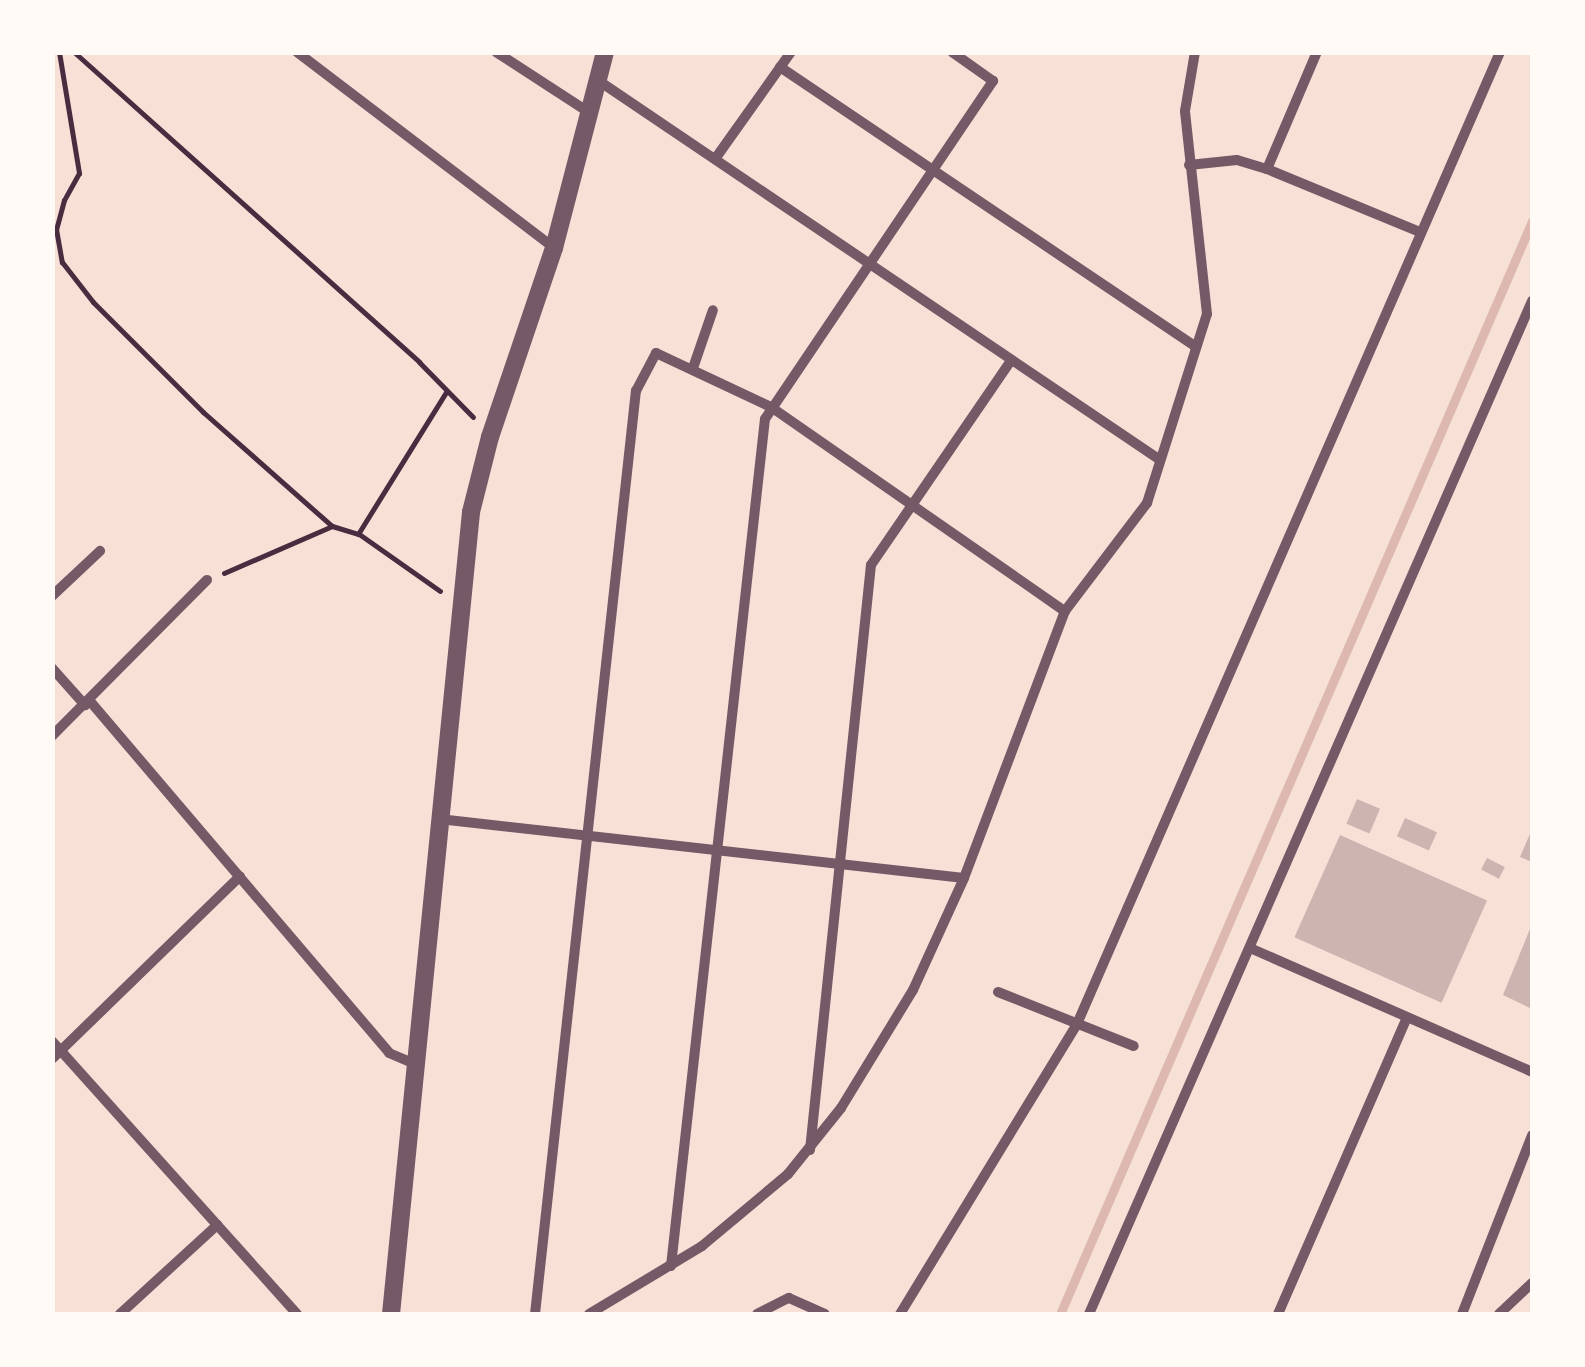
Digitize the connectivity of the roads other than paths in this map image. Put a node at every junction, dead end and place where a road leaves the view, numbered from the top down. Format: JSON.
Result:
{"nodes":[{"id":1,"x":297,"y":52,"type":"edge"},
{"id":2,"x":496,"y":52,"type":"edge"},
{"id":3,"x":606,"y":52,"type":"edge"},
{"id":4,"x":790,"y":52,"type":"edge"},
{"id":5,"x":952,"y":52,"type":"edge"},
{"id":6,"x":1195,"y":52,"type":"edge"},
{"id":7,"x":1317,"y":52,"type":"edge"},
{"id":8,"x":1500,"y":52,"type":"edge"},
{"id":9,"x":780,"y":67,"type":"junction"},
{"id":10,"x":599,"y":81,"type":"junction"},
{"id":11,"x":591,"y":114,"type":"junction"},
{"id":12,"x":715,"y":159,"type":"junction"},
{"id":13,"x":1189,"y":165,"type":"junction"},
{"id":14,"x":1268,"y":169,"type":"junction"},
{"id":15,"x":932,"y":172,"type":"junction"},
{"id":16,"x":1420,"y":232,"type":"junction"},
{"id":17,"x":554,"y":248,"type":"junction"},
{"id":18,"x":869,"y":263,"type":"junction"},
{"id":19,"x":1532,"y":300,"type":"edge"},
{"id":20,"x":713,"y":310,"type":"dead end"},
{"id":21,"x":1196,"y":347,"type":"junction"},
{"id":22,"x":1010,"y":362,"type":"junction"},
{"id":23,"x":692,"y":368,"type":"junction"},
{"id":24,"x":772,"y":406,"type":"junction"},
{"id":25,"x":1160,"y":460,"type":"junction"},
{"id":26,"x":912,"y":504,"type":"junction"},
{"id":27,"x":100,"y":551,"type":"dead end"},
{"id":28,"x":207,"y":580,"type":"road end"},
{"id":29,"x":52,"y":596,"type":"edge"},
{"id":30,"x":1066,"y":612,"type":"junction"},
{"id":31,"x":52,"y":668,"type":"edge"},
{"id":32,"x":87,"y":702,"type":"junction"},
{"id":33,"x":52,"y":736,"type":"edge"},
{"id":34,"x":438,"y":819,"type":"junction"},
{"id":35,"x":588,"y":837,"type":"junction"},
{"id":36,"x":714,"y":850,"type":"junction"},
{"id":37,"x":841,"y":865,"type":"junction"},
{"id":38,"x":240,"y":876,"type":"junction"},
{"id":39,"x":964,"y":878,"type":"junction"},
{"id":40,"x":1250,"y":948,"type":"junction"},
{"id":41,"x":998,"y":992,"type":"dead end"},
{"id":42,"x":1407,"y":1018,"type":"junction"},
{"id":43,"x":1078,"y":1024,"type":"junction"},
{"id":44,"x":52,"y":1041,"type":"edge"},
{"id":45,"x":1134,"y":1046,"type":"dead end"},
{"id":46,"x":57,"y":1055,"type":"edge"},
{"id":47,"x":413,"y":1063,"type":"junction"},
{"id":48,"x":1532,"y":1072,"type":"edge"},
{"id":49,"x":1532,"y":1135,"type":"edge"},
{"id":50,"x":810,"y":1151,"type":"junction"},
{"id":51,"x":216,"y":1225,"type":"junction"},
{"id":52,"x":670,"y":1266,"type":"junction"},
{"id":53,"x":1532,"y":1283,"type":"edge"},
{"id":54,"x":120,"y":1314,"type":"edge"},
{"id":55,"x":297,"y":1314,"type":"edge"},
{"id":56,"x":391,"y":1314,"type":"edge"},
{"id":57,"x":535,"y":1314,"type":"edge"},
{"id":58,"x":589,"y":1314,"type":"edge"},
{"id":59,"x":757,"y":1314,"type":"edge"},
{"id":60,"x":826,"y":1314,"type":"edge"},
{"id":61,"x":900,"y":1314,"type":"edge"},
{"id":62,"x":1089,"y":1314,"type":"edge"},
{"id":63,"x":1278,"y":1314,"type":"edge"},
{"id":64,"x":1462,"y":1314,"type":"edge"},
{"id":65,"x":1498,"y":1314,"type":"edge"}],
"edges":[{"from":1,"to":17,"type":"street"},
{"from":2,"to":11,"type":"street"},
{"from":3,"to":10,"type":"street"},
{"from":4,"to":9,"type":"street"},
{"from":5,"to":15,"type":"street"},
{"from":6,"to":13,"type":"street"},
{"from":7,"to":14,"type":"street"},
{"from":8,"to":16,"type":"street"},
{"from":9,"to":12,"type":"street"},
{"from":9,"to":15,"type":"street"},
{"from":10,"to":11,"type":"street"},
{"from":10,"to":12,"type":"street"},
{"from":11,"to":17,"type":"street"},
{"from":12,"to":18,"type":"street"},
{"from":13,"to":14,"type":"street"},
{"from":13,"to":21,"type":"street"},
{"from":14,"to":16,"type":"street"},
{"from":15,"to":18,"type":"street"},
{"from":15,"to":21,"type":"street"},
{"from":16,"to":43,"type":"street"},
{"from":17,"to":34,"type":"street"},
{"from":18,"to":22,"type":"street"},
{"from":18,"to":24,"type":"street"},
{"from":19,"to":40,"type":"street"},
{"from":20,"to":23,"type":"street"},
{"from":21,"to":25,"type":"street"},
{"from":22,"to":25,"type":"street"},
{"from":22,"to":26,"type":"street"},
{"from":23,"to":24,"type":"street"},
{"from":23,"to":35,"type":"street"},
{"from":24,"to":26,"type":"street"},
{"from":24,"to":36,"type":"street"},
{"from":25,"to":30,"type":"street"},
{"from":26,"to":30,"type":"street"},
{"from":26,"to":37,"type":"street"},
{"from":27,"to":29,"type":"street"},
{"from":28,"to":32,"type":"street"},
{"from":30,"to":39,"type":"street"},
{"from":31,"to":32,"type":"street"},
{"from":32,"to":33,"type":"street"},
{"from":32,"to":38,"type":"street"},
{"from":34,"to":35,"type":"street"},
{"from":34,"to":47,"type":"street"},
{"from":35,"to":36,"type":"street"},
{"from":35,"to":57,"type":"street"},
{"from":36,"to":37,"type":"street"},
{"from":36,"to":52,"type":"street"},
{"from":37,"to":39,"type":"street"},
{"from":37,"to":50,"type":"street"},
{"from":38,"to":46,"type":"street"},
{"from":38,"to":47,"type":"street"},
{"from":39,"to":50,"type":"street"},
{"from":40,"to":42,"type":"street"},
{"from":40,"to":62,"type":"street"},
{"from":41,"to":43,"type":"street"},
{"from":42,"to":48,"type":"street"},
{"from":42,"to":63,"type":"street"},
{"from":43,"to":45,"type":"street"},
{"from":43,"to":61,"type":"street"},
{"from":44,"to":46,"type":"street"},
{"from":46,"to":51,"type":"street"},
{"from":47,"to":56,"type":"street"},
{"from":49,"to":64,"type":"street"},
{"from":50,"to":52,"type":"street"},
{"from":51,"to":54,"type":"street"},
{"from":51,"to":55,"type":"street"},
{"from":52,"to":58,"type":"street"},
{"from":53,"to":65,"type":"street"},
{"from":59,"to":60,"type":"street"}]}
